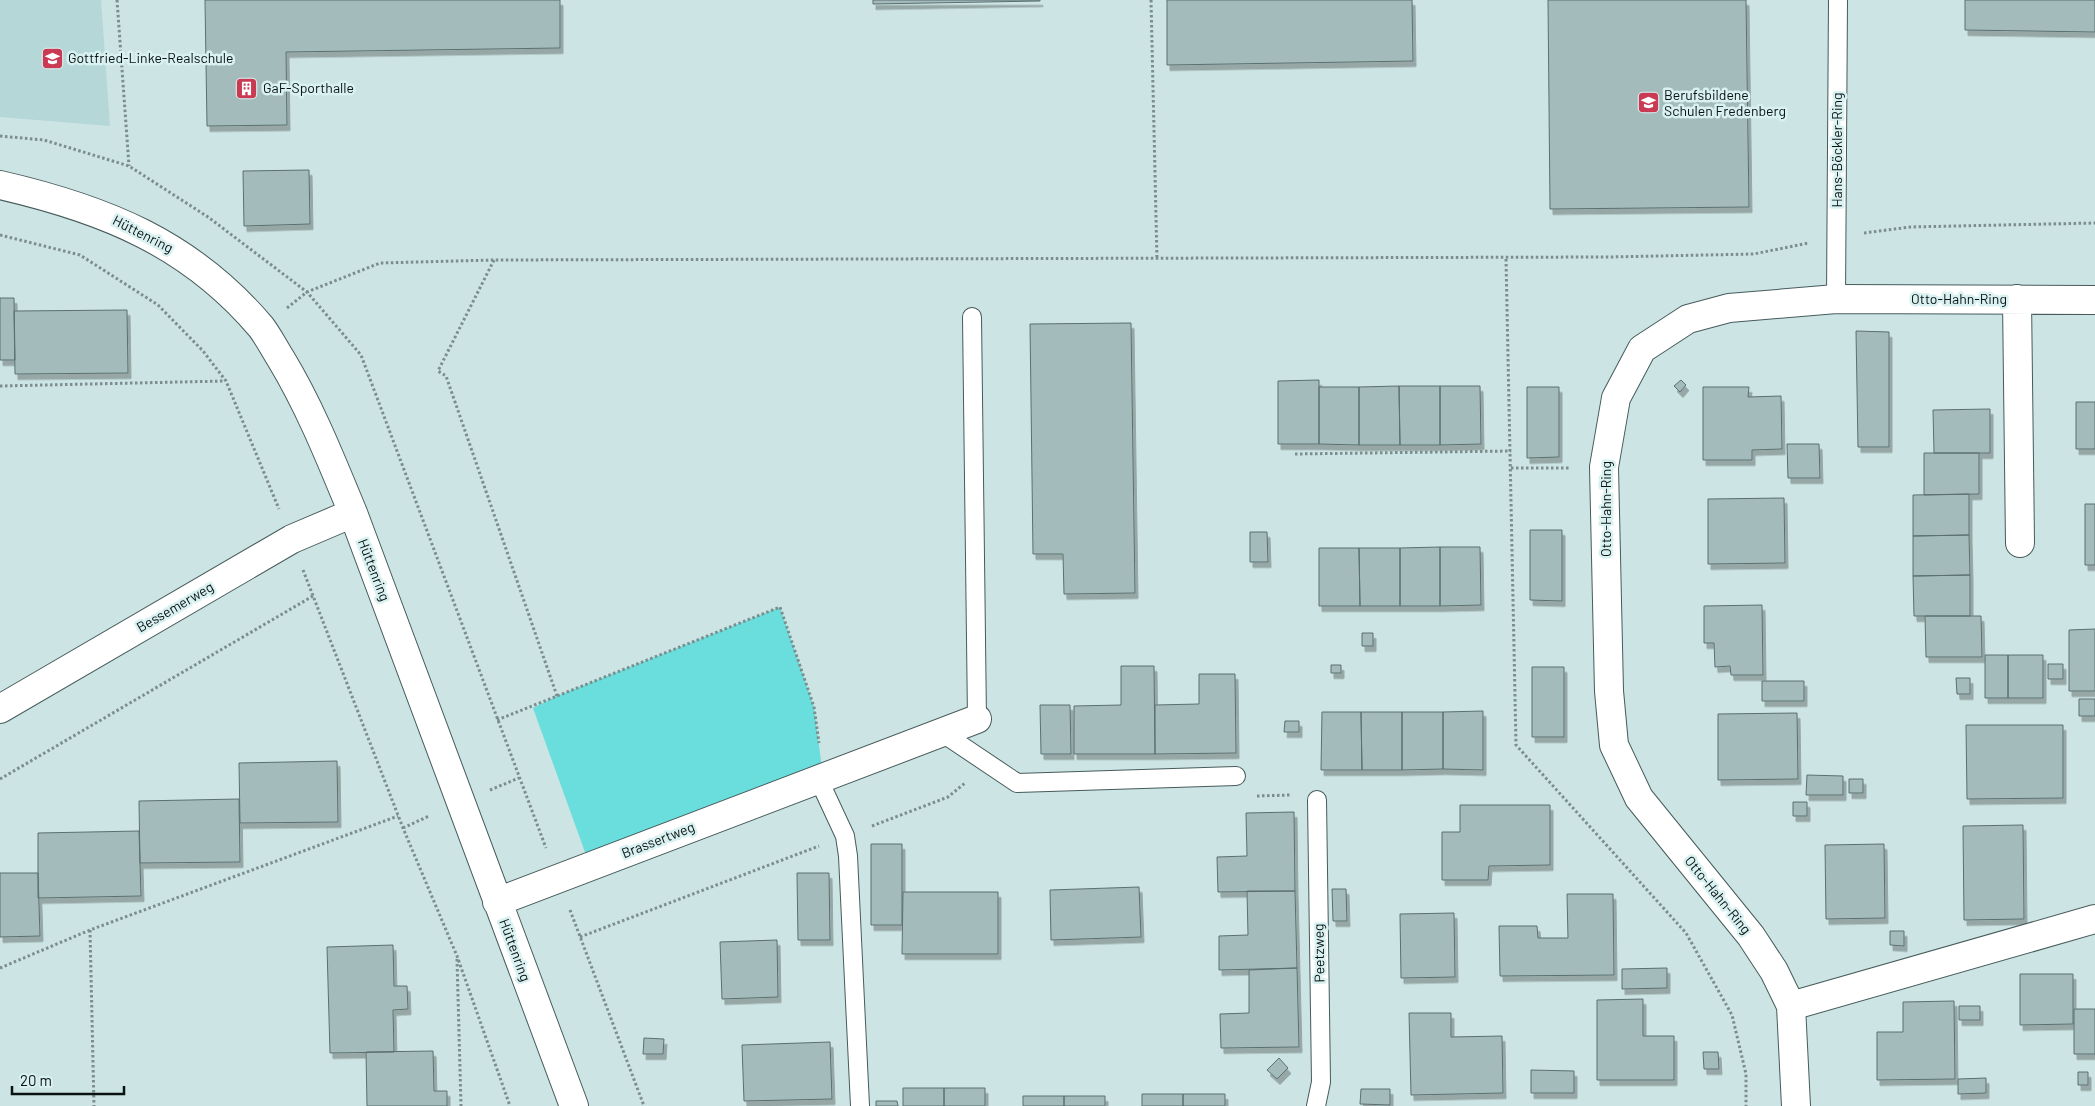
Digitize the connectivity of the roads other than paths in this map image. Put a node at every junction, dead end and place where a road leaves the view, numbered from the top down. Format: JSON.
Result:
{"nodes":[{"id":1,"x":1838,"y":0,"type":"edge"},
{"id":2,"x":0,"y":185,"type":"edge"},
{"id":3,"x":1836,"y":299,"type":"junction"},
{"id":4,"x":2017,"y":300,"type":"junction"},
{"id":5,"x":2095,"y":300,"type":"edge"},
{"id":6,"x":972,"y":317,"type":"dead end"},
{"id":7,"x":353,"y":513,"type":"junction"},
{"id":8,"x":2020,"y":543,"type":"dead end"},
{"id":9,"x":0,"y":709,"type":"edge"},
{"id":10,"x":977,"y":718,"type":"joint"},
{"id":11,"x":941,"y":732,"type":"junction"},
{"id":12,"x":1236,"y":776,"type":"road end"},
{"id":13,"x":821,"y":777,"type":"junction"},
{"id":14,"x":1317,"y":800,"type":"road end"},
{"id":15,"x":497,"y":902,"type":"junction"},
{"id":16,"x":2095,"y":920,"type":"edge"},
{"id":17,"x":1791,"y":1006,"type":"junction"},
{"id":18,"x":574,"y":1106,"type":"edge"},
{"id":19,"x":860,"y":1106,"type":"edge"},
{"id":20,"x":1316,"y":1106,"type":"edge"},
{"id":21,"x":1796,"y":1106,"type":"edge"}],
"edges":[{"from":1,"to":3,"type":"lane","name":"Hans-Böckler-Ring"},
{"from":2,"to":7,"type":"street","name":"Hüttenring"},
{"from":3,"to":4,"type":"street","name":"Otto-Hahn-Ring"},
{"from":3,"to":17,"type":"street","name":"Otto-Hahn-Ring"},
{"from":4,"to":5,"type":"street","name":"Otto-Hahn-Ring"},
{"from":4,"to":8,"type":"street","name":"Otto-Hahn-Ring"},
{"from":6,"to":10,"type":"lane"},
{"from":7,"to":9,"type":"street","name":"Bessemerweg"},
{"from":7,"to":15,"type":"street","name":"Hüttenring"},
{"from":10,"to":11,"type":"street","name":"Brassertweg"},
{"from":11,"to":12,"type":"lane"},
{"from":11,"to":13,"type":"street","name":"Brassertweg"},
{"from":13,"to":15,"type":"street","name":"Brassertweg"},
{"from":13,"to":19,"type":"lane"},
{"from":14,"to":20,"type":"lane","name":"Peetzweg"},
{"from":15,"to":18,"type":"street","name":"Hüttenring"},
{"from":16,"to":17,"type":"street"},
{"from":17,"to":21,"type":"street","name":"Otto-Hahn-Ring"}]}
